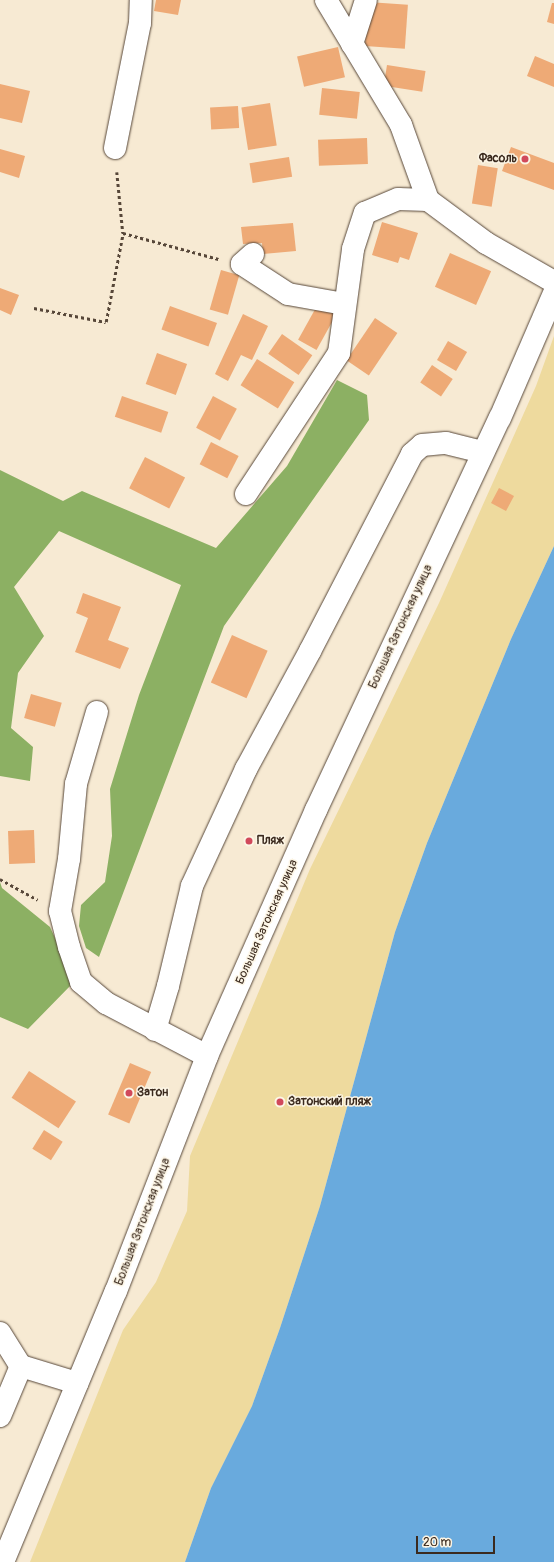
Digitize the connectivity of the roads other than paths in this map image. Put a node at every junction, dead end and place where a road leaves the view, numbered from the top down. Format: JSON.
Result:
{"nodes":[{"id":1,"x":141,"y":0,"type":"edge"},
{"id":2,"x":326,"y":0,"type":"edge"},
{"id":3,"x":366,"y":0,"type":"edge"},
{"id":4,"x":352,"y":44,"type":"junction"},
{"id":5,"x":115,"y":148,"type":"road end"},
{"id":6,"x":428,"y":200,"type":"junction"},
{"id":7,"x":247,"y":259,"type":"road end"},
{"id":8,"x":554,"y":282,"type":"edge"},
{"id":9,"x":554,"y":293,"type":"edge"},
{"id":10,"x":344,"y":304,"type":"junction"},
{"id":11,"x":483,"y":452,"type":"junction"},
{"id":12,"x":246,"y":494,"type":"dead end"},
{"id":13,"x":97,"y":712,"type":"dead end"},
{"id":14,"x":155,"y":1030,"type":"junction"},
{"id":15,"x":207,"y":1056,"type":"junction"},
{"id":16,"x":0,"y":1333,"type":"edge"},
{"id":17,"x":21,"y":1366,"type":"junction"},
{"id":18,"x":77,"y":1383,"type":"junction"},
{"id":19,"x":0,"y":1416,"type":"edge"},
{"id":20,"x":4,"y":1562,"type":"edge"}],
"edges":[{"from":1,"to":5,"type":"street"},
{"from":2,"to":4,"type":"street"},
{"from":3,"to":4,"type":"street"},
{"from":4,"to":6,"type":"street"},
{"from":6,"to":8,"type":"street"},
{"from":6,"to":10,"type":"street"},
{"from":7,"to":10,"type":"street"},
{"from":9,"to":11,"type":"street","name":"Большая Затонская улица"},
{"from":10,"to":12,"type":"street"},
{"from":11,"to":14,"type":"street"},
{"from":11,"to":15,"type":"street","name":"Большая Затонская улица"},
{"from":13,"to":14,"type":"street"},
{"from":14,"to":15,"type":"street"},
{"from":15,"to":18,"type":"street","name":"Большая Затонская улица"},
{"from":16,"to":17,"type":"street"},
{"from":17,"to":18,"type":"street"},
{"from":17,"to":19,"type":"street"},
{"from":18,"to":20,"type":"street","name":"Большая Затонская улица"}]}
